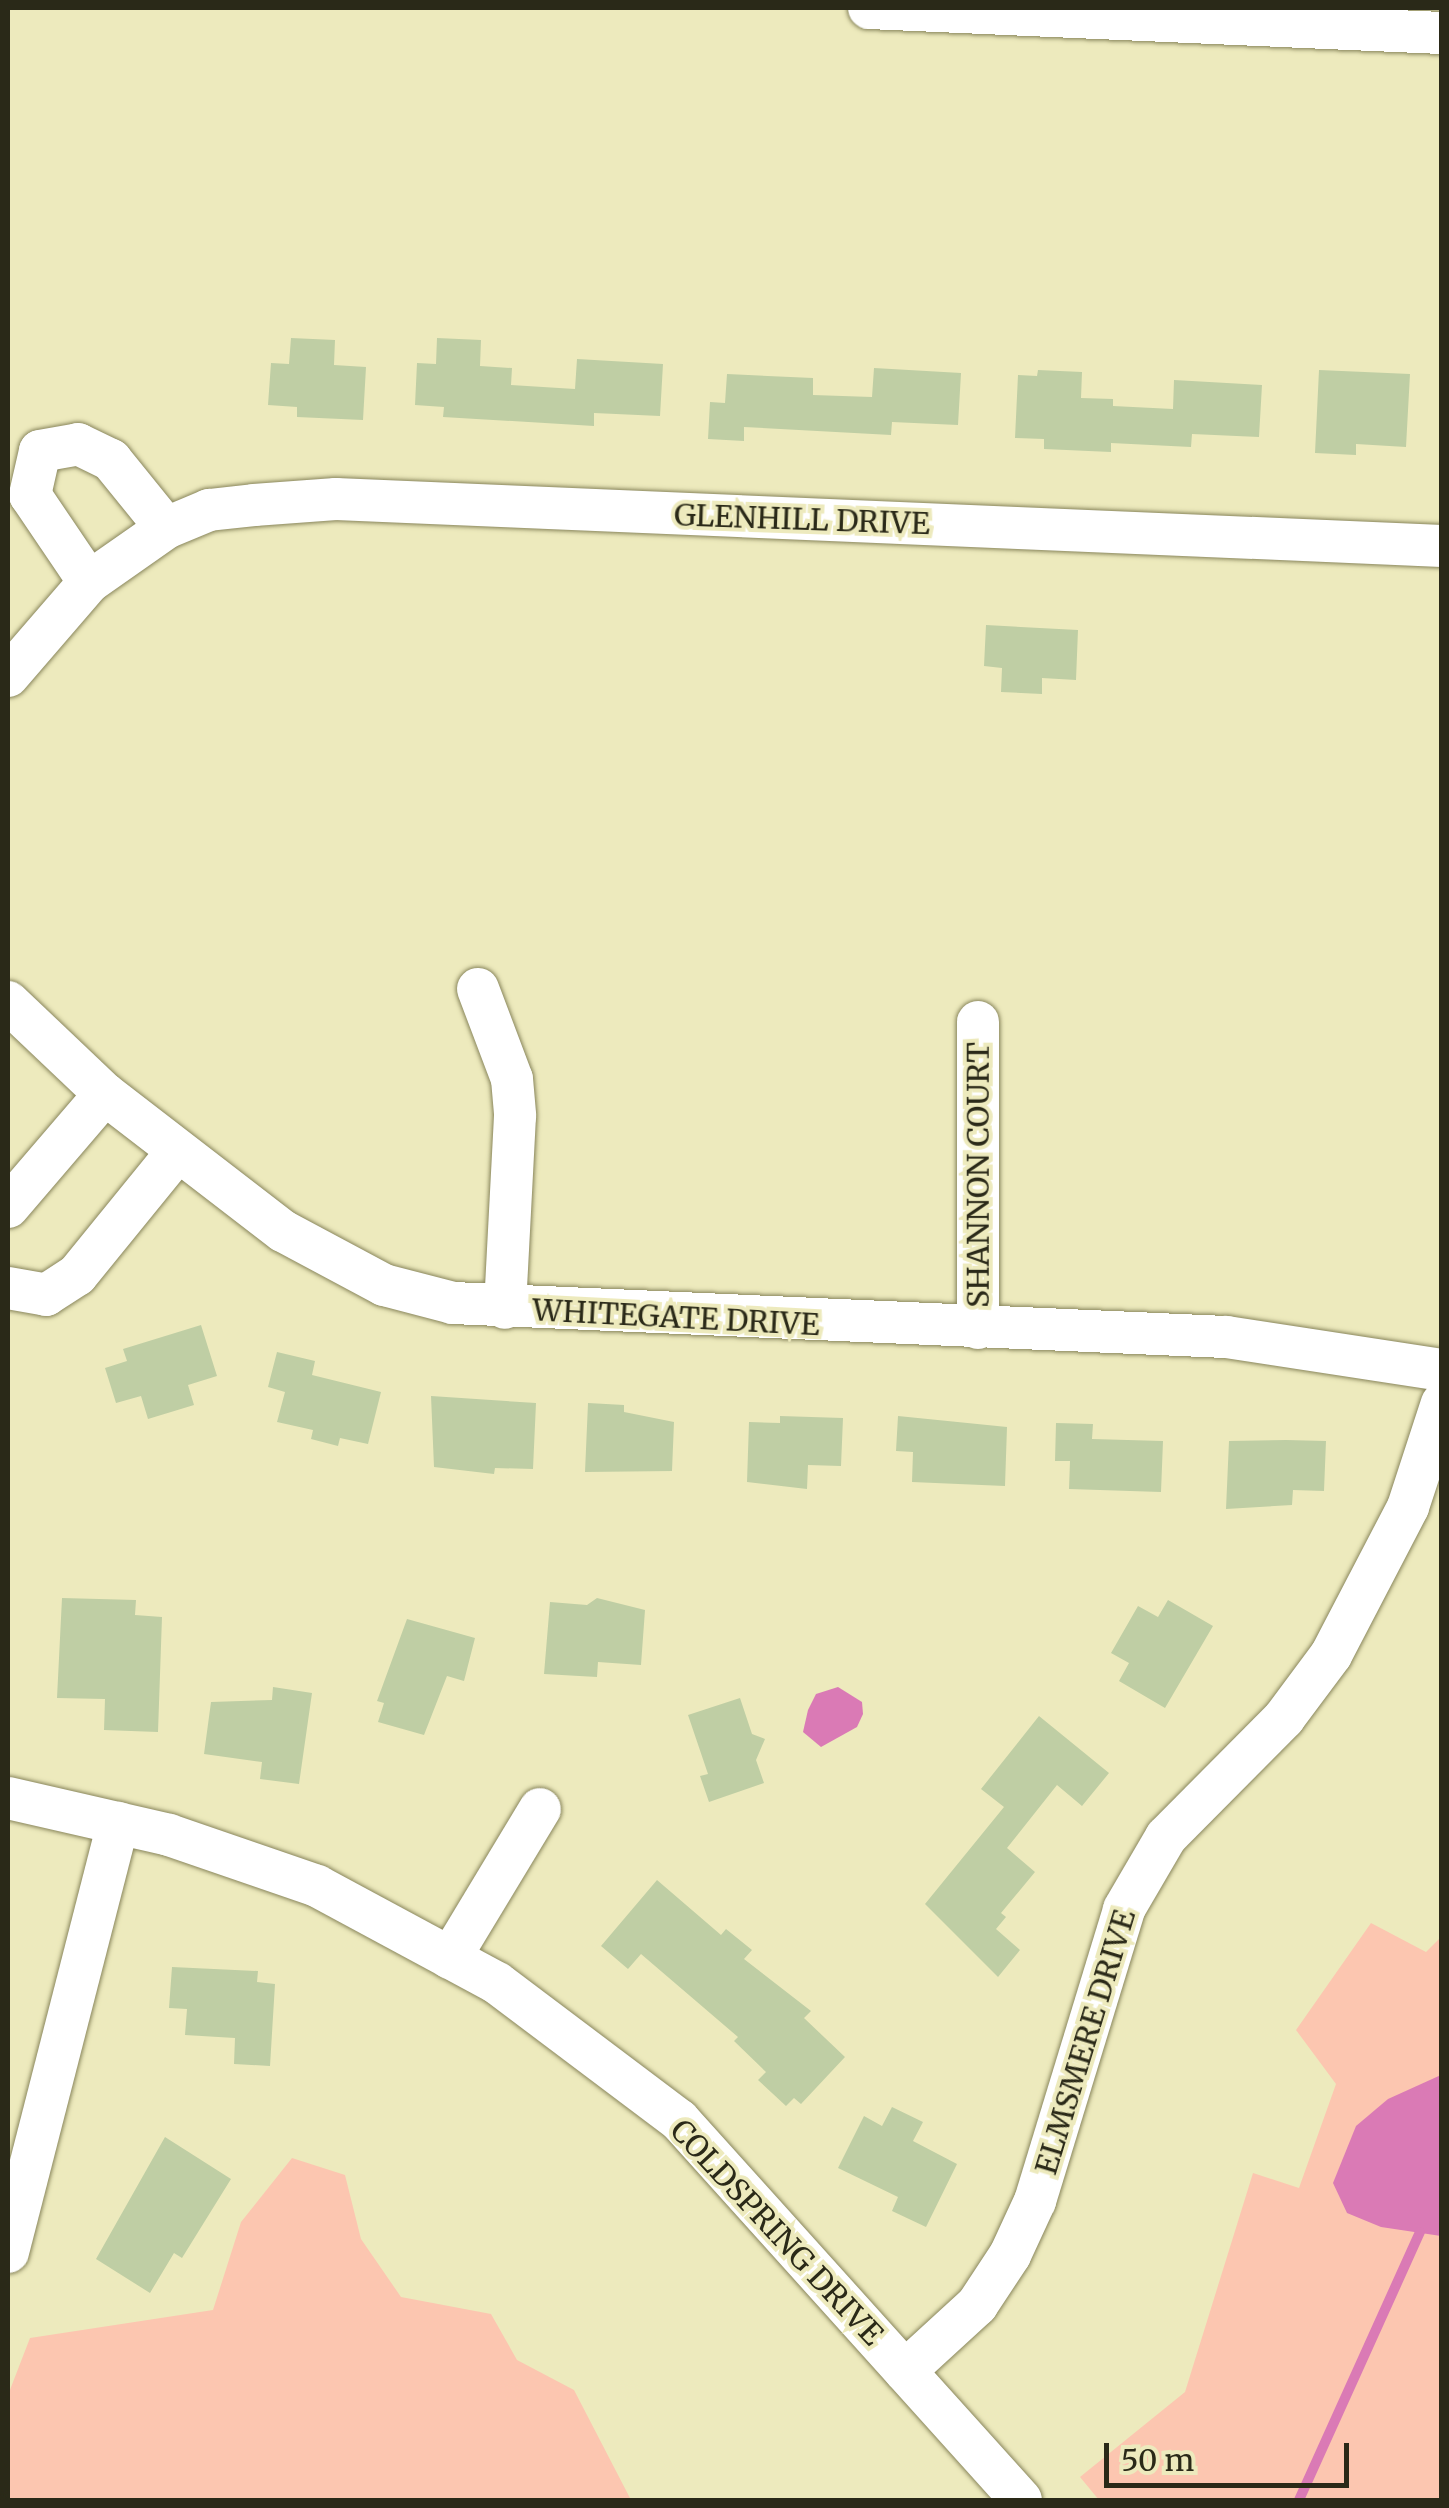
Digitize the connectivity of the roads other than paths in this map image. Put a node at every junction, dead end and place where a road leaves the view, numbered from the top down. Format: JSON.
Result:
{"nodes":[{"id":1,"x":869,"y":8,"type":"edge"},
{"id":2,"x":1442,"y":33,"type":"edge"},
{"id":3,"x":166,"y":528,"type":"junction"},
{"id":4,"x":1442,"y":546,"type":"edge"},
{"id":5,"x":89,"y":582,"type":"junction"},
{"id":6,"x":8,"y":676,"type":"edge"},
{"id":7,"x":478,"y":989,"type":"dead end"},
{"id":8,"x":8,"y":1002,"type":"edge"},
{"id":9,"x":978,"y":1022,"type":"dead end"},
{"id":10,"x":105,"y":1094,"type":"junction"},
{"id":11,"x":176,"y":1153,"type":"junction"},
{"id":12,"x":8,"y":1207,"type":"edge"},
{"id":13,"x":8,"y":1288,"type":"edge"},
{"id":14,"x":505,"y":1308,"type":"junction"},
{"id":15,"x":978,"y":1328,"type":"junction"},
{"id":16,"x":1442,"y":1370,"type":"edge"},
{"id":17,"x":1442,"y":1404,"type":"edge"},
{"id":18,"x":8,"y":1798,"type":"edge"},
{"id":19,"x":540,"y":1809,"type":"dead end"},
{"id":20,"x":118,"y":1823,"type":"junction"},
{"id":21,"x":450,"y":1958,"type":"junction"},
{"id":22,"x":8,"y":2252,"type":"edge"},
{"id":23,"x":905,"y":2371,"type":"junction"},
{"id":24,"x":1022,"y":2500,"type":"edge"}],
"edges":[{"from":1,"to":2,"type":"street"},
{"from":3,"to":4,"type":"street","name":"GLENHILL DRIVE"},
{"from":3,"to":5,"type":"street","name":"GLENHILL DRIVE"},
{"from":3,"to":5,"type":"street"},
{"from":5,"to":6,"type":"street","name":"GLENHILL DRIVE"},
{"from":7,"to":14,"type":"street"},
{"from":8,"to":10,"type":"street","name":"WHITEGATE DRIVE"},
{"from":9,"to":15,"type":"street","name":"SHANNON COURT"},
{"from":10,"to":11,"type":"street","name":"WHITEGATE DRIVE"},
{"from":10,"to":12,"type":"street"},
{"from":11,"to":13,"type":"street"},
{"from":11,"to":14,"type":"street","name":"WHITEGATE DRIVE"},
{"from":14,"to":15,"type":"street","name":"WHITEGATE DRIVE"},
{"from":15,"to":16,"type":"street","name":"WHITEGATE DRIVE"},
{"from":17,"to":23,"type":"street","name":"ELMSMERE DRIVE"},
{"from":18,"to":20,"type":"street","name":"COLDSPRING DRIVE"},
{"from":19,"to":21,"type":"street"},
{"from":20,"to":21,"type":"street","name":"COLDSPRING DRIVE"},
{"from":20,"to":22,"type":"street"},
{"from":21,"to":23,"type":"street","name":"COLDSPRING DRIVE"},
{"from":23,"to":24,"type":"street","name":"COLDSPRING DRIVE"}]}
